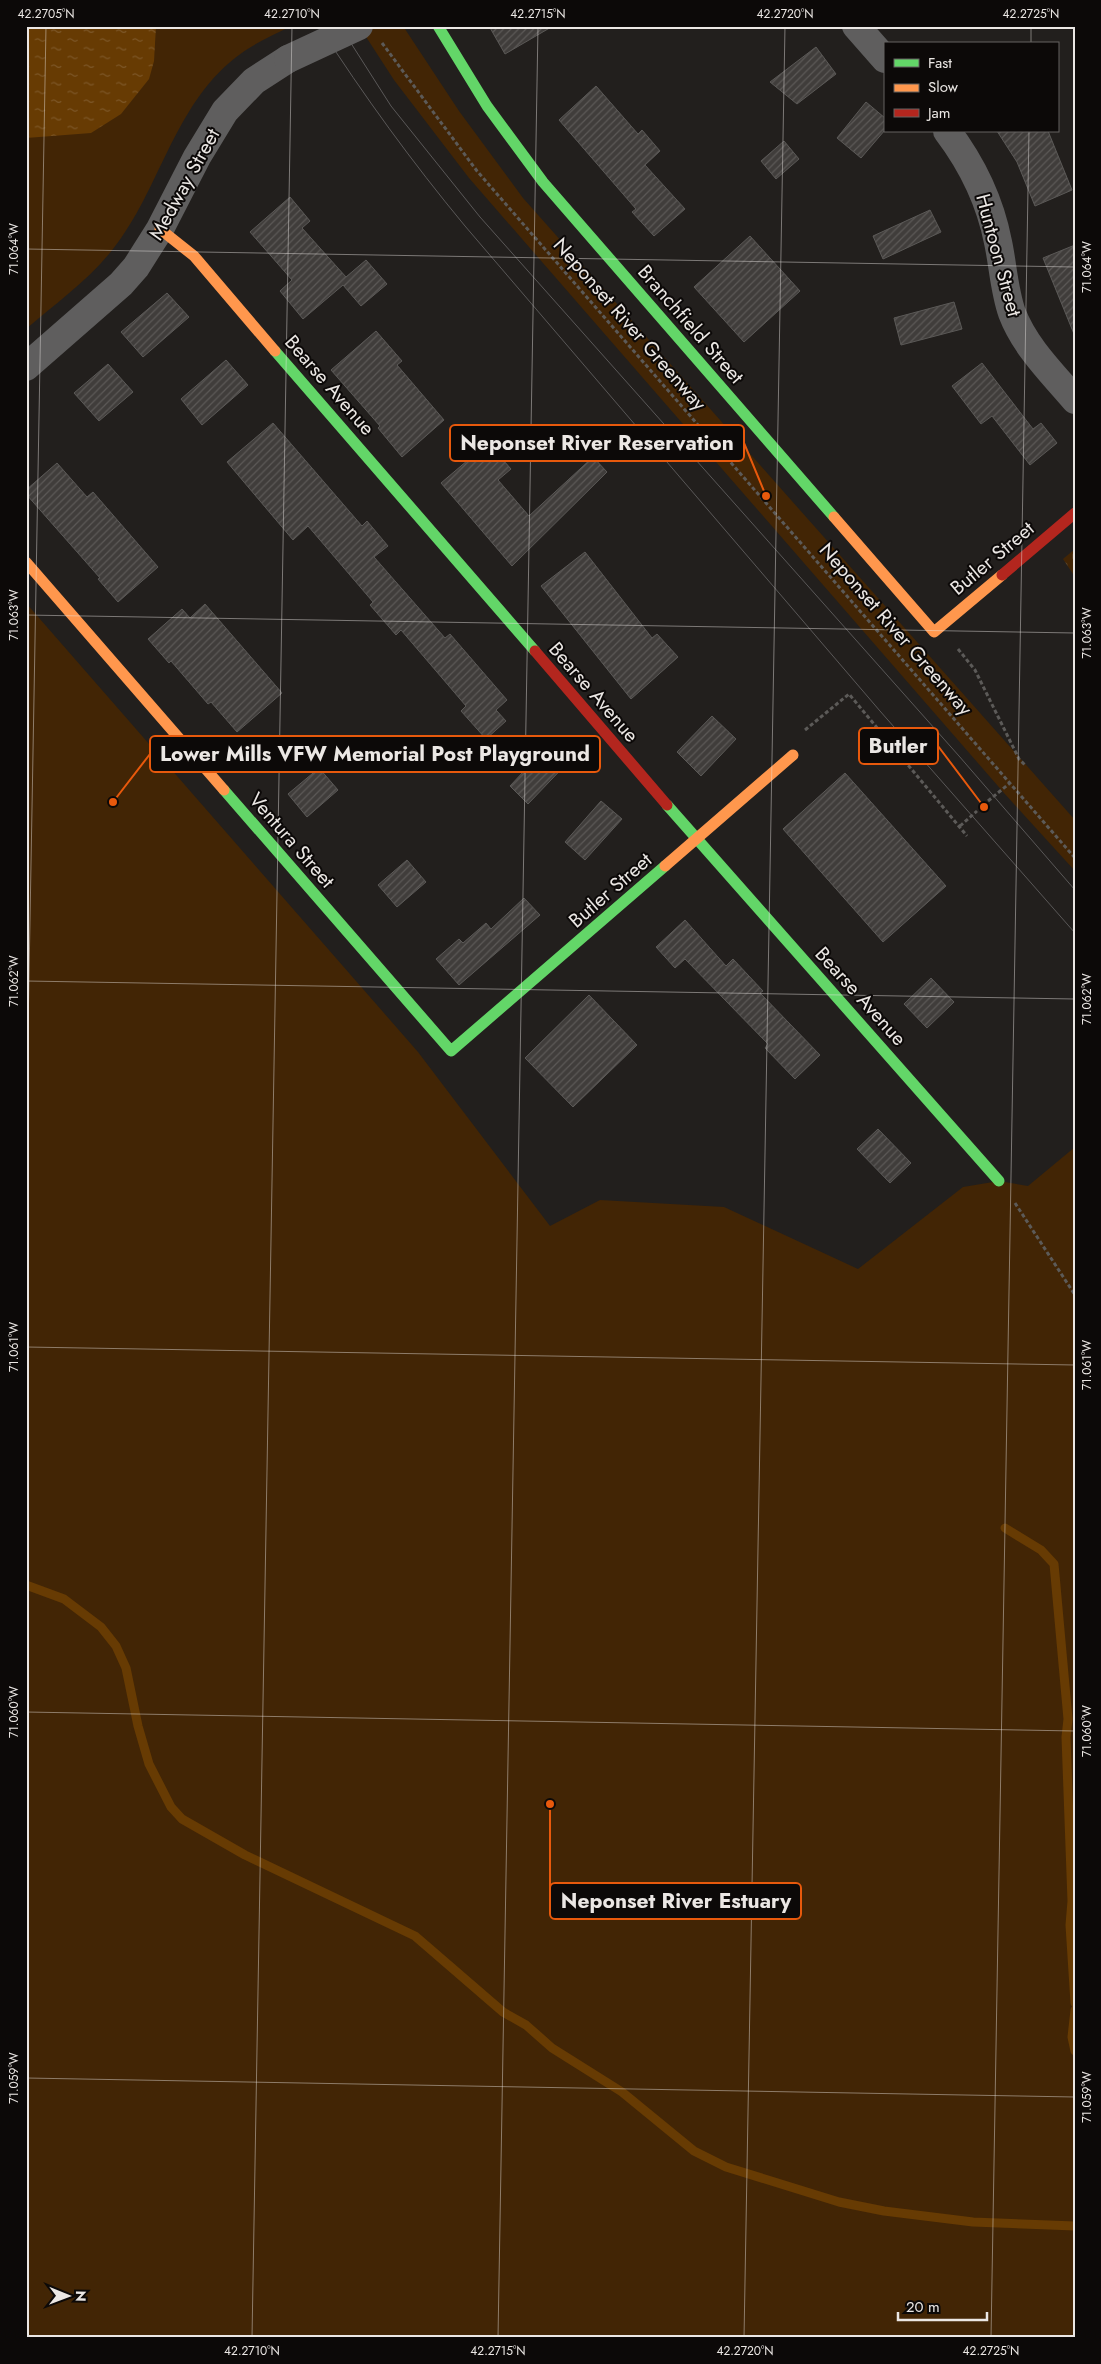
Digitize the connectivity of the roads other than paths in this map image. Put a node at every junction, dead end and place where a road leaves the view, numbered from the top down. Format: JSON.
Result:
{"nodes":[{"id":1,"x":438,"y":26,"type":"edge"},
{"id":2,"x":856,"y":26,"type":"edge"},
{"id":3,"x":368,"y":30,"type":"edge"},
{"id":4,"x":884,"y":58,"type":"edge"},
{"id":5,"x":948,"y":132,"type":"edge"},
{"id":6,"x":160,"y":230,"type":"junction"},
{"id":7,"x":26,"y":367,"type":"edge"},
{"id":8,"x":1075,"y":400,"type":"edge"},
{"id":9,"x":1075,"y":513,"type":"edge"},
{"id":10,"x":26,"y":562,"type":"edge"},
{"id":11,"x":937,"y":630,"type":"joint"},
{"id":12,"x":793,"y":755,"type":"road end"},
{"id":13,"x":697,"y":840,"type":"junction"},
{"id":14,"x":451,"y":1051,"type":"joint"},
{"id":15,"x":999,"y":1180,"type":"road end"}],
"edges":[{"from":1,"to":11,"type":"street","name":"Branchfield Street"},
{"from":2,"to":4,"type":"street"},
{"from":3,"to":6,"type":"street","name":"Medway Street","bridge":true},
{"from":5,"to":8,"type":"street","name":"Huntoon Street"},
{"from":6,"to":7,"type":"street","name":"Medway Street"},
{"from":6,"to":13,"type":"street","name":"Bearse Avenue"},
{"from":9,"to":11,"type":"street","name":"Butler Street"},
{"from":10,"to":14,"type":"street","name":"Ventura Street"},
{"from":12,"to":13,"type":"street","name":"Butler Street"},
{"from":13,"to":14,"type":"street","name":"Butler Street"},
{"from":13,"to":15,"type":"street","name":"Bearse Avenue"}]}
